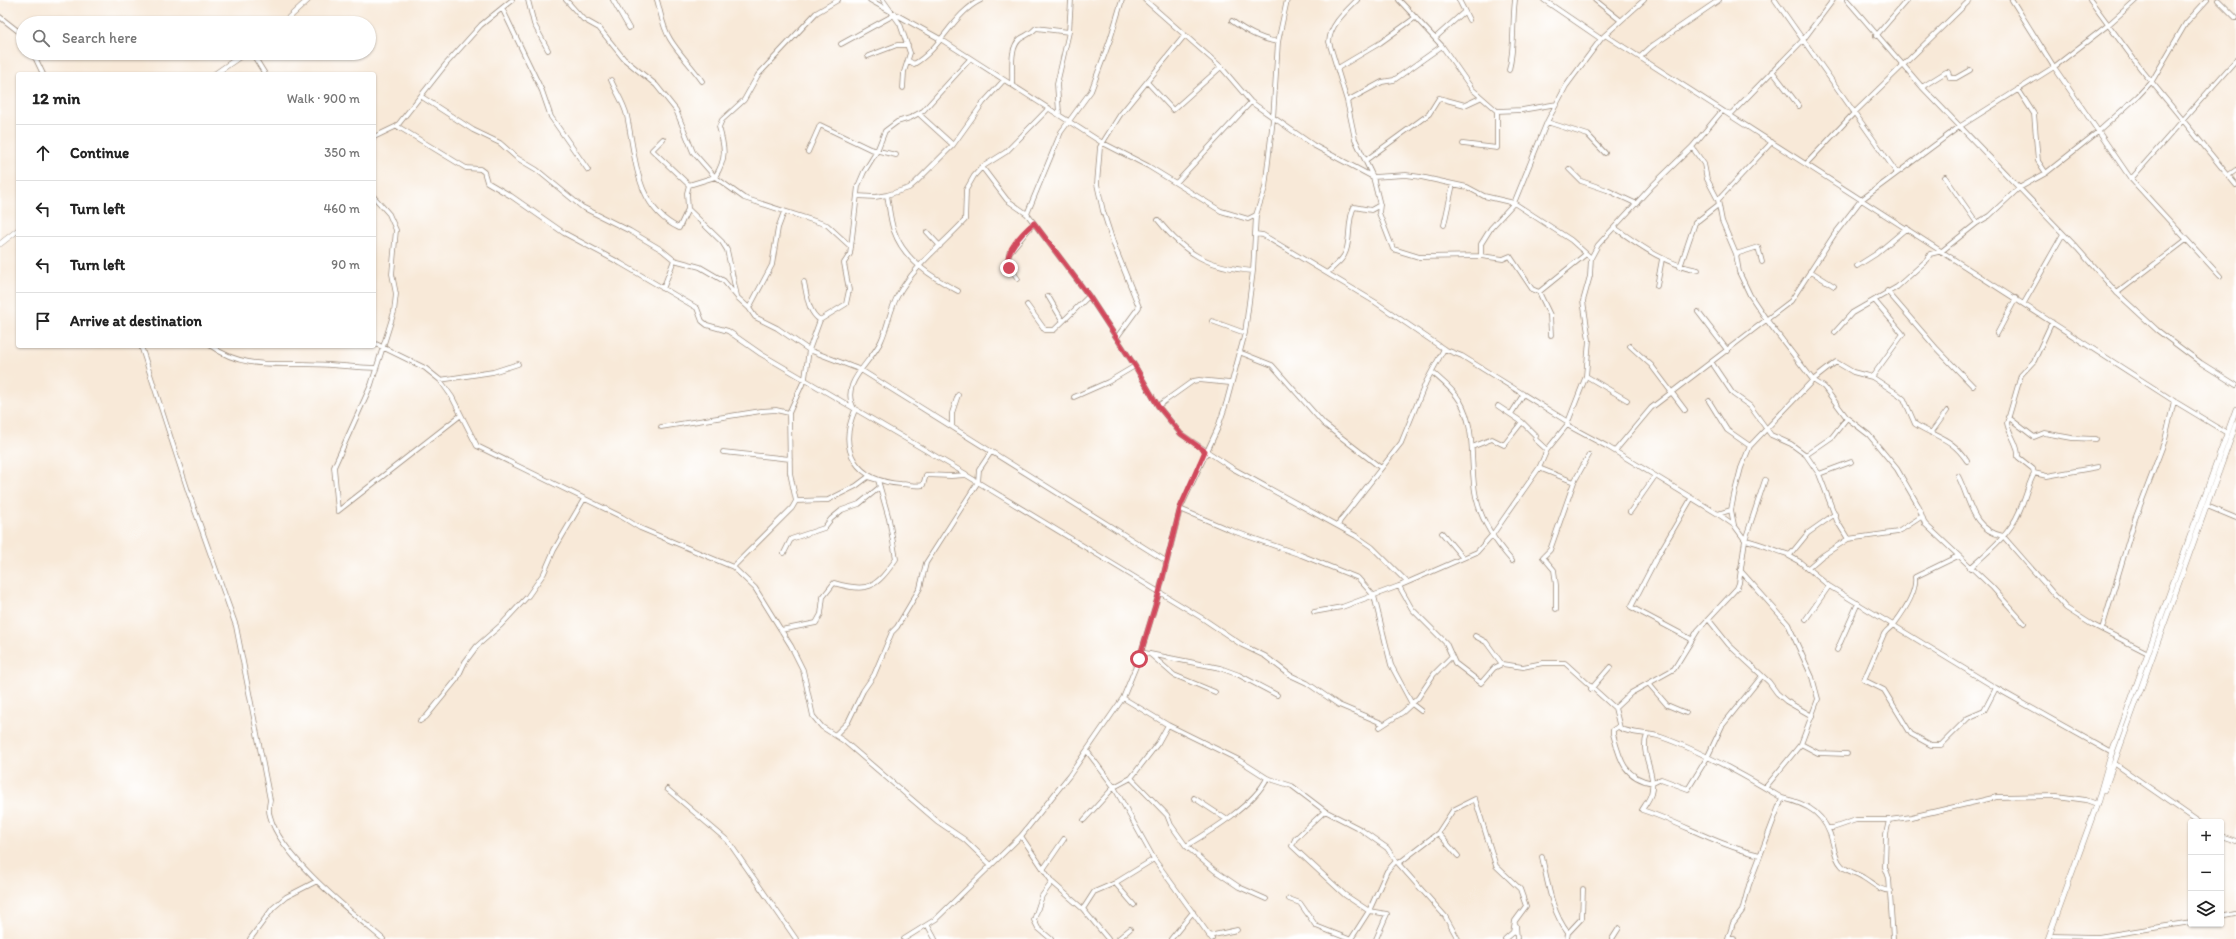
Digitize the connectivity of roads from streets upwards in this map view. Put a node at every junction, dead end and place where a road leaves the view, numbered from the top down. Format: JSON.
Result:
{"nodes":[{"id":1,"x":308,"y":0,"type":"edge"},
{"id":2,"x":512,"y":0,"type":"edge"},
{"id":3,"x":528,"y":0,"type":"edge"},
{"id":4,"x":566,"y":0,"type":"edge"},
{"id":5,"x":613,"y":0,"type":"edge"},
{"id":6,"x":657,"y":0,"type":"edge"},
{"id":7,"x":838,"y":0,"type":"edge"},
{"id":8,"x":870,"y":0,"type":"edge"},
{"id":9,"x":883,"y":0,"type":"edge"},
{"id":10,"x":981,"y":0,"type":"edge"},
{"id":11,"x":1070,"y":0,"type":"edge"},
{"id":12,"x":1122,"y":0,"type":"edge"},
{"id":13,"x":1146,"y":0,"type":"edge"},
{"id":14,"x":1287,"y":0,"type":"edge"},
{"id":15,"x":1357,"y":0,"type":"edge"},
{"id":16,"x":1399,"y":0,"type":"edge"},
{"id":17,"x":1459,"y":0,"type":"edge"},
{"id":18,"x":1516,"y":0,"type":"edge"},
{"id":19,"x":1544,"y":0,"type":"edge"},
{"id":20,"x":1595,"y":0,"type":"edge"},
{"id":21,"x":1644,"y":0,"type":"edge"},
{"id":22,"x":1719,"y":0,"type":"edge"},
{"id":23,"x":1775,"y":0,"type":"edge"},
{"id":24,"x":1833,"y":0,"type":"edge"},
{"id":25,"x":1847,"y":0,"type":"edge"},
{"id":26,"x":1908,"y":0,"type":"edge"},
{"id":27,"x":1970,"y":0,"type":"edge"},
{"id":28,"x":2012,"y":0,"type":"edge"},
{"id":29,"x":2090,"y":0,"type":"edge"},
{"id":30,"x":2136,"y":0,"type":"edge"},
{"id":31,"x":2207,"y":0,"type":"edge"},
{"id":32,"x":2218,"y":0,"type":"edge"},
{"id":33,"x":502,"y":8,"type":"junction"},
{"id":34,"x":1464,"y":12,"type":"junction"},
{"id":35,"x":894,"y":15,"type":"junction"},
{"id":36,"x":291,"y":16,"type":"edge"},
{"id":37,"x":0,"y":17,"type":"edge"},
{"id":38,"x":1416,"y":17,"type":"junction"},
{"id":39,"x":2236,"y":18,"type":"edge"},
{"id":40,"x":1232,"y":20,"type":"dead end"},
{"id":41,"x":1469,"y":20,"type":"dead end"},
{"id":42,"x":1620,"y":20,"type":"junction"},
{"id":43,"x":2108,"y":25,"type":"junction"},
{"id":44,"x":628,"y":28,"type":"dead end"},
{"id":45,"x":16,"y":30,"type":"edge"},
{"id":46,"x":1069,"y":32,"type":"junction"},
{"id":47,"x":1185,"y":35,"type":"junction"},
{"id":48,"x":1605,"y":35,"type":"junction"},
{"id":49,"x":1876,"y":36,"type":"junction"},
{"id":50,"x":1435,"y":38,"type":"junction"},
{"id":51,"x":1601,"y":39,"type":"junction"},
{"id":52,"x":942,"y":40,"type":"junction"},
{"id":53,"x":1803,"y":40,"type":"junction"},
{"id":54,"x":1278,"y":42,"type":"junction"},
{"id":55,"x":841,"y":44,"type":"dead end"},
{"id":56,"x":908,"y":45,"type":"junction"},
{"id":57,"x":1442,"y":46,"type":"junction"},
{"id":58,"x":548,"y":50,"type":"dead end"},
{"id":59,"x":868,"y":56,"type":"dead end"},
{"id":60,"x":1640,"y":57,"type":"junction"},
{"id":61,"x":970,"y":59,"type":"junction"},
{"id":62,"x":37,"y":60,"type":"edge"},
{"id":63,"x":235,"y":60,"type":"edge"},
{"id":64,"x":256,"y":60,"type":"edge"},
{"id":65,"x":2236,"y":60,"type":"edge"},
{"id":66,"x":909,"y":61,"type":"junction"},
{"id":67,"x":1904,"y":66,"type":"junction"},
{"id":68,"x":1221,"y":67,"type":"junction"},
{"id":69,"x":2054,"y":67,"type":"junction"},
{"id":70,"x":1338,"y":68,"type":"junction"},
{"id":71,"x":1509,"y":70,"type":"dead end"},
{"id":72,"x":1970,"y":70,"type":"dead end"},
{"id":73,"x":1772,"y":71,"type":"junction"},
{"id":74,"x":42,"y":72,"type":"edge"},
{"id":75,"x":218,"y":72,"type":"edge"},
{"id":76,"x":264,"y":72,"type":"edge"},
{"id":77,"x":611,"y":80,"type":"dead end"},
{"id":78,"x":1004,"y":80,"type":"junction"},
{"id":79,"x":702,"y":81,"type":"dead end"},
{"id":80,"x":2152,"y":81,"type":"junction"},
{"id":81,"x":1146,"y":82,"type":"junction"},
{"id":82,"x":1012,"y":83,"type":"junction"},
{"id":83,"x":1922,"y":87,"type":"junction"},
{"id":84,"x":903,"y":88,"type":"dead end"},
{"id":85,"x":2018,"y":89,"type":"junction"},
{"id":86,"x":422,"y":97,"type":"junction"},
{"id":87,"x":1480,"y":98,"type":"junction"},
{"id":88,"x":1347,"y":101,"type":"junction"},
{"id":89,"x":1251,"y":102,"type":"junction"},
{"id":90,"x":1557,"y":104,"type":"junction"},
{"id":91,"x":1799,"y":106,"type":"dead end"},
{"id":92,"x":1049,"y":108,"type":"junction"},
{"id":93,"x":1498,"y":111,"type":"junction"},
{"id":94,"x":1722,"y":111,"type":"junction"},
{"id":95,"x":1059,"y":113,"type":"junction"},
{"id":96,"x":1854,"y":113,"type":"junction"},
{"id":97,"x":919,"y":114,"type":"junction"},
{"id":98,"x":1273,"y":118,"type":"junction"},
{"id":99,"x":1069,"y":120,"type":"junction"},
{"id":100,"x":2184,"y":120,"type":"junction"},
{"id":101,"x":1547,"y":122,"type":"junction"},
{"id":102,"x":397,"y":126,"type":"junction"},
{"id":103,"x":1959,"y":127,"type":"junction"},
{"id":104,"x":2099,"y":131,"type":"junction"},
{"id":105,"x":376,"y":136,"type":"edge"},
{"id":106,"x":663,"y":139,"type":"dead end"},
{"id":107,"x":1102,"y":142,"type":"junction"},
{"id":108,"x":1772,"y":142,"type":"junction"},
{"id":109,"x":1463,"y":144,"type":"dead end"},
{"id":110,"x":953,"y":145,"type":"junction"},
{"id":111,"x":1692,"y":147,"type":"junction"},
{"id":112,"x":877,"y":151,"type":"junction"},
{"id":113,"x":808,"y":152,"type":"dead end"},
{"id":114,"x":1605,"y":153,"type":"dead end"},
{"id":115,"x":896,"y":156,"type":"dead end"},
{"id":116,"x":1366,"y":160,"type":"junction"},
{"id":117,"x":1806,"y":164,"type":"junction"},
{"id":118,"x":982,"y":167,"type":"junction"},
{"id":119,"x":588,"y":170,"type":"dead end"},
{"id":120,"x":1569,"y":170,"type":"dead end"},
{"id":121,"x":2236,"y":170,"type":"edge"},
{"id":122,"x":1897,"y":173,"type":"junction"},
{"id":123,"x":2046,"y":173,"type":"junction"},
{"id":124,"x":2228,"y":175,"type":"junction"},
{"id":125,"x":714,"y":177,"type":"junction"},
{"id":126,"x":1374,"y":177,"type":"junction"},
{"id":127,"x":1945,"y":177,"type":"dead end"},
{"id":128,"x":2131,"y":179,"type":"junction"},
{"id":129,"x":1176,"y":183,"type":"junction"},
{"id":130,"x":1453,"y":184,"type":"junction"},
{"id":131,"x":2236,"y":184,"type":"edge"},
{"id":132,"x":689,"y":185,"type":"junction"},
{"id":133,"x":2019,"y":188,"type":"junction"},
{"id":134,"x":887,"y":195,"type":"junction"},
{"id":135,"x":857,"y":196,"type":"junction"},
{"id":136,"x":376,"y":199,"type":"edge"},
{"id":137,"x":1718,"y":200,"type":"junction"},
{"id":138,"x":1861,"y":200,"type":"junction"},
{"id":139,"x":1514,"y":203,"type":"junction"},
{"id":140,"x":1637,"y":204,"type":"junction"},
{"id":141,"x":1380,"y":205,"type":"junction"},
{"id":142,"x":1718,"y":205,"type":"junction"},
{"id":143,"x":688,"y":209,"type":"junction"},
{"id":144,"x":784,"y":212,"type":"junction"},
{"id":145,"x":1027,"y":214,"type":"junction"},
{"id":146,"x":1256,"y":215,"type":"junction"},
{"id":147,"x":1158,"y":220,"type":"dead end"},
{"id":148,"x":1034,"y":223,"type":"junction"},
{"id":149,"x":1977,"y":223,"type":"junction"},
{"id":150,"x":1444,"y":225,"type":"dead end"},
{"id":151,"x":1615,"y":228,"type":"junction"},
{"id":152,"x":1906,"y":228,"type":"junction"},
{"id":153,"x":16,"y":232,"type":"edge"},
{"id":154,"x":927,"y":232,"type":"dead end"},
{"id":155,"x":1255,"y":234,"type":"junction"},
{"id":156,"x":2063,"y":234,"type":"junction"},
{"id":157,"x":2186,"y":240,"type":"junction"},
{"id":158,"x":0,"y":244,"type":"edge"},
{"id":159,"x":940,"y":246,"type":"junction"},
{"id":160,"x":851,"y":247,"type":"junction"},
{"id":161,"x":1942,"y":251,"type":"junction"},
{"id":162,"x":1586,"y":254,"type":"junction"},
{"id":163,"x":1736,"y":254,"type":"junction"},
{"id":164,"x":1482,"y":256,"type":"junction"},
{"id":165,"x":1591,"y":258,"type":"junction"},
{"id":166,"x":1662,"y":259,"type":"junction"},
{"id":167,"x":674,"y":260,"type":"junction"},
{"id":168,"x":1762,"y":262,"type":"dead end"},
{"id":169,"x":1857,"y":266,"type":"dead end"},
{"id":170,"x":920,"y":267,"type":"junction"},
{"id":171,"x":1680,"y":267,"type":"junction"},
{"id":172,"x":1253,"y":270,"type":"junction"},
{"id":173,"x":1698,"y":270,"type":"dead end"},
{"id":174,"x":1810,"y":271,"type":"junction"},
{"id":175,"x":1328,"y":273,"type":"junction"},
{"id":176,"x":2220,"y":276,"type":"dead end"},
{"id":177,"x":1018,"y":279,"type":"dead end"},
{"id":178,"x":804,"y":282,"type":"dead end"},
{"id":179,"x":1657,"y":286,"type":"dead end"},
{"id":180,"x":1834,"y":286,"type":"dead end"},
{"id":181,"x":664,"y":289,"type":"junction"},
{"id":182,"x":958,"y":291,"type":"dead end"},
{"id":183,"x":1888,"y":291,"type":"junction"},
{"id":184,"x":1539,"y":292,"type":"junction"},
{"id":185,"x":2117,"y":293,"type":"junction"},
{"id":186,"x":1048,"y":296,"type":"dead end"},
{"id":187,"x":1089,"y":296,"type":"junction"},
{"id":188,"x":738,"y":298,"type":"junction"},
{"id":189,"x":2016,"y":298,"type":"junction"},
{"id":190,"x":1875,"y":301,"type":"junction"},
{"id":191,"x":2024,"y":304,"type":"junction"},
{"id":192,"x":1027,"y":305,"type":"dead end"},
{"id":193,"x":749,"y":308,"type":"junction"},
{"id":194,"x":1698,"y":312,"type":"dead end"},
{"id":195,"x":1766,"y":319,"type":"junction"},
{"id":196,"x":820,"y":320,"type":"junction"},
{"id":197,"x":1062,"y":320,"type":"junction"},
{"id":198,"x":1212,"y":321,"type":"dead end"},
{"id":199,"x":2052,"y":322,"type":"junction"},
{"id":200,"x":1835,"y":332,"type":"dead end"},
{"id":201,"x":1245,"y":333,"type":"junction"},
{"id":202,"x":1997,"y":334,"type":"dead end"},
{"id":203,"x":1551,"y":335,"type":"dead end"},
{"id":204,"x":1117,"y":336,"type":"junction"},
{"id":205,"x":376,"y":344,"type":"edge"},
{"id":206,"x":1630,"y":346,"type":"dead end"},
{"id":207,"x":383,"y":347,"type":"junction"},
{"id":208,"x":141,"y":348,"type":"edge"},
{"id":209,"x":213,"y":348,"type":"edge"},
{"id":210,"x":1444,"y":349,"type":"junction"},
{"id":211,"x":809,"y":350,"type":"junction"},
{"id":212,"x":1728,"y":351,"type":"junction"},
{"id":213,"x":1239,"y":352,"type":"junction"},
{"id":214,"x":1712,"y":363,"type":"junction"},
{"id":215,"x":518,"y":364,"type":"dead end"},
{"id":216,"x":1135,"y":366,"type":"junction"},
{"id":217,"x":376,"y":368,"type":"junction"},
{"id":218,"x":861,"y":370,"type":"junction"},
{"id":219,"x":1432,"y":372,"type":"junction"},
{"id":220,"x":1586,"y":376,"type":"junction"},
{"id":221,"x":1872,"y":377,"type":"junction"},
{"id":222,"x":805,"y":378,"type":"junction"},
{"id":223,"x":440,"y":380,"type":"junction"},
{"id":224,"x":1813,"y":380,"type":"junction"},
{"id":225,"x":1230,"y":383,"type":"junction"},
{"id":226,"x":2236,"y":385,"type":"edge"},
{"id":227,"x":1973,"y":386,"type":"dead end"},
{"id":228,"x":1670,"y":392,"type":"junction"},
{"id":229,"x":958,"y":395,"type":"dead end"},
{"id":230,"x":1523,"y":395,"type":"junction"},
{"id":231,"x":1074,"y":397,"type":"dead end"},
{"id":232,"x":1627,"y":400,"type":"dead end"},
{"id":233,"x":1709,"y":401,"type":"dead end"},
{"id":234,"x":2174,"y":402,"type":"junction"},
{"id":235,"x":1158,"y":406,"type":"junction"},
{"id":236,"x":1498,"y":406,"type":"dead end"},
{"id":237,"x":2236,"y":408,"type":"edge"},
{"id":238,"x":856,"y":410,"type":"junction"},
{"id":239,"x":1685,"y":410,"type":"dead end"},
{"id":240,"x":1947,"y":411,"type":"dead end"},
{"id":241,"x":789,"y":414,"type":"junction"},
{"id":242,"x":1511,"y":414,"type":"junction"},
{"id":243,"x":461,"y":415,"type":"junction"},
{"id":244,"x":2008,"y":417,"type":"junction"},
{"id":245,"x":1847,"y":418,"type":"junction"},
{"id":246,"x":1522,"y":422,"type":"junction"},
{"id":247,"x":1568,"y":424,"type":"junction"},
{"id":248,"x":2236,"y":424,"type":"edge"},
{"id":249,"x":661,"y":427,"type":"dead end"},
{"id":250,"x":952,"y":427,"type":"junction"},
{"id":251,"x":1767,"y":428,"type":"junction"},
{"id":252,"x":1931,"y":433,"type":"junction"},
{"id":253,"x":2227,"y":434,"type":"junction"},
{"id":254,"x":2096,"y":439,"type":"dead end"},
{"id":255,"x":1618,"y":445,"type":"junction"},
{"id":256,"x":1750,"y":446,"type":"junction"},
{"id":257,"x":1472,"y":447,"type":"junction"},
{"id":258,"x":1608,"y":447,"type":"junction"},
{"id":259,"x":1547,"y":450,"type":"junction"},
{"id":260,"x":1205,"y":451,"type":"junction"},
{"id":261,"x":1615,"y":451,"type":"junction"},
{"id":262,"x":723,"y":452,"type":"dead end"},
{"id":263,"x":991,"y":452,"type":"junction"},
{"id":264,"x":1589,"y":455,"type":"dead end"},
{"id":265,"x":1806,"y":455,"type":"junction"},
{"id":266,"x":790,"y":459,"type":"junction"},
{"id":267,"x":1967,"y":461,"type":"dead end"},
{"id":268,"x":1851,"y":462,"type":"dead end"},
{"id":269,"x":2098,"y":467,"type":"dead end"},
{"id":270,"x":1381,"y":468,"type":"junction"},
{"id":271,"x":1539,"y":468,"type":"junction"},
{"id":272,"x":2034,"y":473,"type":"junction"},
{"id":273,"x":1819,"y":474,"type":"junction"},
{"id":274,"x":966,"y":475,"type":"junction"},
{"id":275,"x":1655,"y":476,"type":"junction"},
{"id":276,"x":1958,"y":476,"type":"dead end"},
{"id":277,"x":878,"y":480,"type":"junction"},
{"id":278,"x":1765,"y":480,"type":"dead end"},
{"id":279,"x":978,"y":482,"type":"junction"},
{"id":280,"x":1574,"y":482,"type":"junction"},
{"id":281,"x":880,"y":487,"type":"junction"},
{"id":282,"x":584,"y":499,"type":"junction"},
{"id":283,"x":1691,"y":499,"type":"junction"},
{"id":284,"x":796,"y":501,"type":"junction"},
{"id":285,"x":2207,"y":506,"type":"junction"},
{"id":286,"x":1180,"y":508,"type":"junction"},
{"id":287,"x":1731,"y":510,"type":"junction"},
{"id":288,"x":1630,"y":512,"type":"dead end"},
{"id":289,"x":1718,"y":514,"type":"junction"},
{"id":290,"x":1835,"y":514,"type":"junction"},
{"id":291,"x":1921,"y":517,"type":"junction"},
{"id":292,"x":2236,"y":518,"type":"edge"},
{"id":293,"x":1734,"y":524,"type":"junction"},
{"id":294,"x":1338,"y":526,"type":"junction"},
{"id":295,"x":1442,"y":533,"type":"dead end"},
{"id":296,"x":1493,"y":534,"type":"junction"},
{"id":297,"x":2003,"y":536,"type":"junction"},
{"id":298,"x":1848,"y":539,"type":"junction"},
{"id":299,"x":1745,"y":540,"type":"junction"},
{"id":300,"x":784,"y":553,"type":"dead end"},
{"id":301,"x":1790,"y":555,"type":"junction"},
{"id":302,"x":1958,"y":556,"type":"junction"},
{"id":303,"x":1462,"y":557,"type":"junction"},
{"id":304,"x":1166,"y":561,"type":"junction"},
{"id":305,"x":1512,"y":561,"type":"dead end"},
{"id":306,"x":733,"y":567,"type":"junction"},
{"id":307,"x":1970,"y":568,"type":"junction"},
{"id":308,"x":1807,"y":569,"type":"junction"},
{"id":309,"x":1740,"y":570,"type":"junction"},
{"id":310,"x":1407,"y":582,"type":"junction"},
{"id":311,"x":1399,"y":586,"type":"junction"},
{"id":312,"x":1829,"y":586,"type":"junction"},
{"id":313,"x":1159,"y":593,"type":"junction"},
{"id":314,"x":1374,"y":596,"type":"junction"},
{"id":315,"x":1858,"y":603,"type":"junction"},
{"id":316,"x":1556,"y":609,"type":"dead end"},
{"id":317,"x":1314,"y":612,"type":"dead end"},
{"id":318,"x":1806,"y":619,"type":"dead end"},
{"id":319,"x":1709,"y":620,"type":"junction"},
{"id":320,"x":2024,"y":623,"type":"dead end"},
{"id":321,"x":1894,"y":624,"type":"junction"},
{"id":322,"x":2102,"y":628,"type":"junction"},
{"id":323,"x":781,"y":630,"type":"junction"},
{"id":324,"x":1475,"y":636,"type":"dead end"},
{"id":325,"x":1691,"y":639,"type":"junction"},
{"id":326,"x":1145,"y":641,"type":"junction"},
{"id":327,"x":1837,"y":650,"type":"dead end"},
{"id":328,"x":1148,"y":653,"type":"junction"},
{"id":329,"x":2148,"y":653,"type":"junction"},
{"id":330,"x":1451,"y":657,"type":"junction"},
{"id":331,"x":1139,"y":659,"type":"junction"},
{"id":332,"x":1502,"y":664,"type":"junction"},
{"id":333,"x":1610,"y":667,"type":"dead end"},
{"id":334,"x":1762,"y":676,"type":"junction"},
{"id":335,"x":1649,"y":684,"type":"junction"},
{"id":336,"x":1996,"y":688,"type":"junction"},
{"id":337,"x":1591,"y":689,"type":"junction"},
{"id":338,"x":1215,"y":692,"type":"dead end"},
{"id":339,"x":1277,"y":695,"type":"dead end"},
{"id":340,"x":1123,"y":698,"type":"junction"},
{"id":341,"x":1412,"y":704,"type":"junction"},
{"id":342,"x":1615,"y":708,"type":"junction"},
{"id":343,"x":1421,"y":711,"type":"dead end"},
{"id":344,"x":1686,"y":713,"type":"dead end"},
{"id":345,"x":1812,"y":716,"type":"junction"},
{"id":346,"x":2127,"y":720,"type":"junction"},
{"id":347,"x":420,"y":721,"type":"dead end"},
{"id":348,"x":1168,"y":725,"type":"junction"},
{"id":349,"x":1619,"y":726,"type":"junction"},
{"id":350,"x":835,"y":735,"type":"junction"},
{"id":351,"x":1647,"y":735,"type":"junction"},
{"id":352,"x":1801,"y":744,"type":"junction"},
{"id":353,"x":1087,"y":751,"type":"junction"},
{"id":354,"x":2112,"y":753,"type":"junction"},
{"id":355,"x":1847,"y":754,"type":"dead end"},
{"id":356,"x":1707,"y":758,"type":"junction"},
{"id":357,"x":2114,"y":763,"type":"junction"},
{"id":358,"x":1130,"y":778,"type":"junction"},
{"id":359,"x":1267,"y":778,"type":"junction"},
{"id":360,"x":1653,"y":784,"type":"junction"},
{"id":361,"x":1114,"y":787,"type":"junction"},
{"id":362,"x":1765,"y":788,"type":"junction"},
{"id":363,"x":666,"y":789,"type":"dead end"},
{"id":364,"x":1194,"y":798,"type":"dead end"},
{"id":365,"x":1782,"y":798,"type":"junction"},
{"id":366,"x":2097,"y":804,"type":"junction"},
{"id":367,"x":1325,"y":811,"type":"junction"},
{"id":368,"x":1226,"y":819,"type":"junction"},
{"id":369,"x":2195,"y":819,"type":"edge"},
{"id":370,"x":1084,"y":820,"type":"dead end"},
{"id":371,"x":1889,"y":820,"type":"junction"},
{"id":372,"x":1828,"y":828,"type":"junction"},
{"id":373,"x":1438,"y":833,"type":"junction"},
{"id":374,"x":1021,"y":836,"type":"junction"},
{"id":375,"x":2224,"y":837,"type":"edge"},
{"id":376,"x":1064,"y":839,"type":"dead end"},
{"id":377,"x":2236,"y":841,"type":"edge"},
{"id":378,"x":1186,"y":846,"type":"junction"},
{"id":379,"x":1760,"y":855,"type":"junction"},
{"id":380,"x":1458,"y":856,"type":"dead end"},
{"id":381,"x":1542,"y":857,"type":"dead end"},
{"id":382,"x":1154,"y":859,"type":"junction"},
{"id":383,"x":1397,"y":862,"type":"junction"},
{"id":384,"x":991,"y":865,"type":"junction"},
{"id":385,"x":1044,"y":868,"type":"junction"},
{"id":386,"x":317,"y":881,"type":"junction"},
{"id":387,"x":1052,"y":882,"type":"junction"},
{"id":388,"x":1115,"y":882,"type":"junction"},
{"id":389,"x":1583,"y":889,"type":"dead end"},
{"id":390,"x":1891,"y":891,"type":"junction"},
{"id":391,"x":1266,"y":899,"type":"dead end"},
{"id":392,"x":1289,"y":899,"type":"dead end"},
{"id":393,"x":1134,"y":905,"type":"dead end"},
{"id":394,"x":1082,"y":909,"type":"junction"},
{"id":395,"x":1369,"y":911,"type":"junction"},
{"id":396,"x":1193,"y":912,"type":"junction"},
{"id":397,"x":2236,"y":913,"type":"edge"},
{"id":398,"x":2224,"y":915,"type":"edge"},
{"id":399,"x":1515,"y":921,"type":"junction"},
{"id":400,"x":2188,"y":922,"type":"edge"},
{"id":401,"x":928,"y":926,"type":"junction"},
{"id":402,"x":1619,"y":928,"type":"dead end"},
{"id":403,"x":1130,"y":929,"type":"dead end"},
{"id":404,"x":1237,"y":930,"type":"dead end"},
{"id":405,"x":1568,"y":933,"type":"junction"},
{"id":406,"x":1211,"y":937,"type":"edge"},
{"id":407,"x":2051,"y":938,"type":"edge"},
{"id":408,"x":250,"y":939,"type":"edge"},
{"id":409,"x":383,"y":939,"type":"edge"},
{"id":410,"x":796,"y":939,"type":"edge"},
{"id":411,"x":904,"y":939,"type":"edge"},
{"id":412,"x":935,"y":939,"type":"edge"},
{"id":413,"x":1051,"y":939,"type":"edge"},
{"id":414,"x":1108,"y":939,"type":"edge"},
{"id":415,"x":1118,"y":939,"type":"edge"},
{"id":416,"x":1171,"y":939,"type":"edge"},
{"id":417,"x":1350,"y":939,"type":"edge"},
{"id":418,"x":1376,"y":939,"type":"edge"},
{"id":419,"x":1458,"y":939,"type":"edge"},
{"id":420,"x":1505,"y":939,"type":"edge"},
{"id":421,"x":1517,"y":939,"type":"edge"},
{"id":422,"x":1567,"y":939,"type":"edge"},
{"id":423,"x":1612,"y":939,"type":"edge"},
{"id":424,"x":1734,"y":939,"type":"edge"},
{"id":425,"x":1893,"y":939,"type":"edge"}],
"edges":[{"from":1,"to":36,"type":"street"},
{"from":2,"to":33,"type":"street"},
{"from":3,"to":58,"type":"street"},
{"from":4,"to":125,"type":"street"},
{"from":5,"to":44,"type":"street"},
{"from":6,"to":79,"type":"street"},
{"from":7,"to":125,"type":"street"},
{"from":8,"to":35,"type":"street"},
{"from":9,"to":35,"type":"street"},
{"from":10,"to":52,"type":"street"},
{"from":11,"to":46,"type":"street"},
{"from":12,"to":99,"type":"street"},
{"from":13,"to":47,"type":"street"},
{"from":14,"to":54,"type":"street"},
{"from":15,"to":70,"type":"street"},
{"from":16,"to":38,"type":"street"},
{"from":17,"to":34,"type":"street"},
{"from":18,"to":71,"type":"street"},
{"from":19,"to":51,"type":"street"},
{"from":20,"to":42,"type":"street"},
{"from":21,"to":42,"type":"street"},
{"from":22,"to":60,"type":"street"},
{"from":23,"to":53,"type":"street"},
{"from":24,"to":53,"type":"street"},
{"from":25,"to":49,"type":"street"},
{"from":26,"to":49,"type":"street"},
{"from":27,"to":67,"type":"street"},
{"from":28,"to":69,"type":"street"},
{"from":29,"to":43,"type":"street"},
{"from":30,"to":43,"type":"street"},
{"from":31,"to":80,"type":"street"},
{"from":32,"to":39,"type":"street"},
{"from":33,"to":86,"type":"street"},
{"from":33,"to":119,"type":"street"},
{"from":34,"to":41,"type":"street"},
{"from":34,"to":50,"type":"street"},
{"from":35,"to":52,"type":"street"},
{"from":35,"to":55,"type":"street"},
{"from":35,"to":56,"type":"street"},
{"from":37,"to":45,"type":"street"},
{"from":38,"to":50,"type":"street"},
{"from":38,"to":70,"type":"street"},
{"from":40,"to":54,"type":"street"},
{"from":42,"to":48,"type":"street"},
{"from":43,"to":69,"type":"street"},
{"from":43,"to":80,"type":"street"},
{"from":46,"to":82,"type":"street"},
{"from":46,"to":95,"type":"street"},
{"from":47,"to":68,"type":"street"},
{"from":47,"to":81,"type":"street"},
{"from":48,"to":51,"type":"street"},
{"from":48,"to":60,"type":"street"},
{"from":49,"to":67,"type":"street"},
{"from":50,"to":57,"type":"street"},
{"from":51,"to":90,"type":"street"},
{"from":52,"to":61,"type":"street"},
{"from":52,"to":66,"type":"street"},
{"from":53,"to":73,"type":"street"},
{"from":53,"to":96,"type":"street"},
{"from":54,"to":98,"type":"street"},
{"from":56,"to":59,"type":"street"},
{"from":56,"to":66,"type":"street"},
{"from":57,"to":87,"type":"street"},
{"from":57,"to":88,"type":"street"},
{"from":60,"to":94,"type":"street"},
{"from":61,"to":78,"type":"street"},
{"from":61,"to":97,"type":"street"},
{"from":62,"to":74,"type":"street"},
{"from":63,"to":75,"type":"street"},
{"from":64,"to":76,"type":"street"},
{"from":65,"to":100,"type":"street"},
{"from":66,"to":84,"type":"street"},
{"from":67,"to":83,"type":"street"},
{"from":67,"to":96,"type":"street"},
{"from":68,"to":81,"type":"street"},
{"from":68,"to":89,"type":"street"},
{"from":69,"to":85,"type":"street"},
{"from":69,"to":104,"type":"street"},
{"from":70,"to":88,"type":"street"},
{"from":72,"to":83,"type":"street"},
{"from":73,"to":91,"type":"street"},
{"from":73,"to":94,"type":"street"},
{"from":77,"to":143,"type":"street"},
{"from":78,"to":82,"type":"street"},
{"from":78,"to":110,"type":"street"},
{"from":80,"to":100,"type":"street"},
{"from":80,"to":104,"type":"street"},
{"from":81,"to":107,"type":"street"},
{"from":82,"to":92,"type":"street"},
{"from":83,"to":103,"type":"street"},
{"from":85,"to":103,"type":"street"},
{"from":85,"to":123,"type":"street"},
{"from":86,"to":102,"type":"street"},
{"from":86,"to":167,"type":"street"},
{"from":87,"to":93,"type":"street"},
{"from":87,"to":116,"type":"street"},
{"from":88,"to":116,"type":"street"},
{"from":89,"to":98,"type":"street"},
{"from":89,"to":129,"type":"street"},
{"from":90,"to":93,"type":"street"},
{"from":90,"to":101,"type":"street"},
{"from":92,"to":95,"type":"street"},
{"from":92,"to":118,"type":"street"},
{"from":93,"to":109,"type":"street"},
{"from":94,"to":108,"type":"street"},
{"from":94,"to":111,"type":"street"},
{"from":95,"to":99,"type":"street"},
{"from":96,"to":117,"type":"street"},
{"from":96,"to":122,"type":"street"},
{"from":97,"to":110,"type":"street"},
{"from":97,"to":112,"type":"street"},
{"from":98,"to":126,"type":"street"},
{"from":98,"to":146,"type":"street"},
{"from":99,"to":107,"type":"street"},
{"from":99,"to":145,"type":"street"},
{"from":100,"to":124,"type":"street"},
{"from":100,"to":128,"type":"street"},
{"from":101,"to":114,"type":"street"},
{"from":101,"to":139,"type":"street"},
{"from":102,"to":105,"type":"street"},
{"from":102,"to":181,"type":"street"},
{"from":103,"to":122,"type":"street"},
{"from":103,"to":133,"type":"street"},
{"from":104,"to":123,"type":"street"},
{"from":104,"to":128,"type":"street"},
{"from":106,"to":132,"type":"street"},
{"from":107,"to":129,"type":"street"},
{"from":107,"to":204,"type":"street"},
{"from":108,"to":117,"type":"street"},
{"from":108,"to":137,"type":"street"},
{"from":110,"to":134,"type":"street"},
{"from":111,"to":137,"type":"street"},
{"from":111,"to":140,"type":"street"},
{"from":112,"to":113,"type":"street"},
{"from":112,"to":115,"type":"street"},
{"from":112,"to":135,"type":"street"},
{"from":116,"to":126,"type":"street"},
{"from":117,"to":138,"type":"street"},
{"from":118,"to":145,"type":"street"},
{"from":118,"to":159,"type":"street"},
{"from":120,"to":140,"type":"street"},
{"from":121,"to":124,"type":"street"},
{"from":122,"to":138,"type":"street"},
{"from":123,"to":133,"type":"street"},
{"from":124,"to":131,"type":"street"},
{"from":125,"to":132,"type":"street"},
{"from":125,"to":144,"type":"street"},
{"from":126,"to":130,"type":"street"},
{"from":126,"to":141,"type":"street"},
{"from":127,"to":149,"type":"street"},
{"from":128,"to":157,"type":"street"},
{"from":129,"to":146,"type":"street"},
{"from":130,"to":139,"type":"street"},
{"from":130,"to":150,"type":"street"},
{"from":132,"to":143,"type":"street"},
{"from":133,"to":149,"type":"street"},
{"from":133,"to":156,"type":"street"},
{"from":134,"to":135,"type":"street"},
{"from":134,"to":170,"type":"street"},
{"from":135,"to":160,"type":"street"},
{"from":136,"to":207,"type":"street"},
{"from":137,"to":142,"type":"street"},
{"from":138,"to":152,"type":"street"},
{"from":138,"to":174,"type":"street"},
{"from":139,"to":162,"type":"street"},
{"from":139,"to":164,"type":"street"},
{"from":140,"to":151,"type":"street"},
{"from":141,"to":164,"type":"street"},
{"from":141,"to":175,"type":"street"},
{"from":142,"to":163,"type":"street"},
{"from":142,"to":171,"type":"street"},
{"from":143,"to":188,"type":"street"},
{"from":144,"to":160,"type":"street"},
{"from":144,"to":193,"type":"street"},
{"from":145,"to":148,"type":"street"},
{"from":146,"to":155,"type":"street"},
{"from":147,"to":172,"type":"street"},
{"from":148,"to":177,"type":"street"},
{"from":148,"to":187,"type":"street"},
{"from":149,"to":161,"type":"street"},
{"from":151,"to":165,"type":"street"},
{"from":151,"to":166,"type":"street"},
{"from":152,"to":161,"type":"street"},
{"from":152,"to":169,"type":"street"},
{"from":153,"to":158,"type":"street"},
{"from":154,"to":159,"type":"street"},
{"from":155,"to":172,"type":"street"},
{"from":155,"to":175,"type":"street"},
{"from":156,"to":185,"type":"street"},
{"from":156,"to":191,"type":"street"},
{"from":157,"to":176,"type":"street"},
{"from":157,"to":185,"type":"street"},
{"from":159,"to":170,"type":"street"},
{"from":160,"to":196,"type":"street"},
{"from":161,"to":183,"type":"street"},
{"from":161,"to":189,"type":"street"},
{"from":162,"to":165,"type":"street"},
{"from":162,"to":184,"type":"street"},
{"from":163,"to":168,"type":"street"},
{"from":163,"to":195,"type":"street"},
{"from":164,"to":184,"type":"street"},
{"from":165,"to":220,"type":"street"},
{"from":166,"to":171,"type":"street"},
{"from":166,"to":179,"type":"street"},
{"from":167,"to":181,"type":"street"},
{"from":167,"to":188,"type":"street"},
{"from":170,"to":182,"type":"street"},
{"from":170,"to":218,"type":"street"},
{"from":171,"to":173,"type":"street"},
{"from":172,"to":201,"type":"street"},
{"from":174,"to":180,"type":"street"},
{"from":174,"to":195,"type":"street"},
{"from":175,"to":210,"type":"street"},
{"from":178,"to":196,"type":"street"},
{"from":181,"to":222,"type":"street"},
{"from":183,"to":190,"type":"street"},
{"from":183,"to":227,"type":"street"},
{"from":184,"to":203,"type":"street"},
{"from":185,"to":226,"type":"street"},
{"from":186,"to":197,"type":"street"},
{"from":187,"to":197,"type":"street"},
{"from":187,"to":204,"type":"street"},
{"from":188,"to":193,"type":"street"},
{"from":189,"to":191,"type":"street"},
{"from":189,"to":202,"type":"street"},
{"from":190,"to":200,"type":"street"},
{"from":190,"to":221,"type":"street"},
{"from":191,"to":199,"type":"street"},
{"from":192,"to":197,"type":"street"},
{"from":193,"to":211,"type":"street"},
{"from":194,"to":212,"type":"street"},
{"from":195,"to":212,"type":"street"},
{"from":195,"to":224,"type":"street"},
{"from":196,"to":211,"type":"street"},
{"from":198,"to":201,"type":"street"},
{"from":199,"to":234,"type":"street"},
{"from":199,"to":244,"type":"street"},
{"from":201,"to":213,"type":"street"},
{"from":204,"to":216,"type":"street"},
{"from":205,"to":207,"type":"street"},
{"from":206,"to":228,"type":"street"},
{"from":207,"to":217,"type":"street"},
{"from":207,"to":223,"type":"street"},
{"from":208,"to":386,"type":"street"},
{"from":209,"to":217,"type":"street"},
{"from":210,"to":219,"type":"street"},
{"from":210,"to":230,"type":"street"},
{"from":211,"to":218,"type":"street"},
{"from":211,"to":222,"type":"street"},
{"from":212,"to":214,"type":"street"},
{"from":213,"to":225,"type":"street"},
{"from":213,"to":270,"type":"street"},
{"from":214,"to":228,"type":"street"},
{"from":214,"to":251,"type":"street"},
{"from":215,"to":223,"type":"street"},
{"from":216,"to":231,"type":"street"},
{"from":216,"to":235,"type":"street"},
{"from":217,"to":243,"type":"street"},
{"from":218,"to":238,"type":"street"},
{"from":218,"to":250,"type":"street"},
{"from":219,"to":257,"type":"street"},
{"from":219,"to":270,"type":"street"},
{"from":220,"to":232,"type":"street"},
{"from":220,"to":247,"type":"street"},
{"from":221,"to":224,"type":"street"},
{"from":221,"to":252,"type":"street"},
{"from":222,"to":238,"type":"street"},
{"from":222,"to":241,"type":"street"},
{"from":223,"to":243,"type":"street"},
{"from":224,"to":245,"type":"street"},
{"from":224,"to":251,"type":"street"},
{"from":225,"to":235,"type":"street"},
{"from":225,"to":260,"type":"street"},
{"from":228,"to":239,"type":"street"},
{"from":228,"to":255,"type":"street"},
{"from":229,"to":250,"type":"street"},
{"from":230,"to":242,"type":"street"},
{"from":230,"to":247,"type":"street"},
{"from":233,"to":256,"type":"street"},
{"from":234,"to":253,"type":"street"},
{"from":234,"to":322,"type":"street"},
{"from":235,"to":260,"type":"street"},
{"from":236,"to":242,"type":"street"},
{"from":237,"to":253,"type":"street"},
{"from":238,"to":274,"type":"street"},
{"from":238,"to":277,"type":"street"},
{"from":240,"to":252,"type":"street"},
{"from":241,"to":249,"type":"street"},
{"from":241,"to":266,"type":"street"},
{"from":242,"to":246,"type":"street"},
{"from":243,"to":282,"type":"street"},
{"from":244,"to":254,"type":"street"},
{"from":244,"to":272,"type":"street"},
{"from":245,"to":265,"type":"street"},
{"from":245,"to":291,"type":"street"},
{"from":246,"to":257,"type":"street"},
{"from":246,"to":259,"type":"street"},
{"from":247,"to":258,"type":"street"},
{"from":247,"to":259,"type":"street"},
{"from":248,"to":285,"type":"street"},
{"from":250,"to":263,"type":"street"},
{"from":251,"to":256,"type":"street"},
{"from":251,"to":265,"type":"street"},
{"from":252,"to":267,"type":"street"},
{"from":253,"to":329,"type":"street"},
{"from":255,"to":258,"type":"street"},
{"from":255,"to":261,"type":"street"},
{"from":256,"to":287,"type":"street"},
{"from":257,"to":296,"type":"street"},
{"from":258,"to":261,"type":"street"},
{"from":259,"to":271,"type":"street"},
{"from":260,"to":286,"type":"street"},
{"from":260,"to":294,"type":"street"},
{"from":261,"to":275,"type":"street"},
{"from":262,"to":266,"type":"street"},
{"from":263,"to":279,"type":"street"},
{"from":263,"to":304,"type":"street"},
{"from":264,"to":280,"type":"street"},
{"from":265,"to":273,"type":"street"},
{"from":266,"to":284,"type":"street"},
{"from":268,"to":273,"type":"street"},
{"from":269,"to":272,"type":"street"},
{"from":270,"to":294,"type":"street"},
{"from":271,"to":280,"type":"street"},
{"from":271,"to":296,"type":"street"},
{"from":272,"to":297,"type":"street"},
{"from":273,"to":290,"type":"street"},
{"from":274,"to":277,"type":"street"},
{"from":274,"to":279,"type":"street"},
{"from":275,"to":283,"type":"street"},
{"from":275,"to":288,"type":"street"},
{"from":276,"to":297,"type":"street"},
{"from":277,"to":281,"type":"street"},
{"from":277,"to":284,"type":"street"},
{"from":278,"to":299,"type":"street"},
{"from":279,"to":313,"type":"street"},
{"from":279,"to":350,"type":"street"},
{"from":280,"to":316,"type":"street"},
{"from":281,"to":300,"type":"street"},
{"from":281,"to":323,"type":"street"},
{"from":282,"to":306,"type":"street"},
{"from":282,"to":347,"type":"street"},
{"from":283,"to":289,"type":"street"},
{"from":283,"to":325,"type":"street"},
{"from":284,"to":306,"type":"street"},
{"from":285,"to":292,"type":"street"},
{"from":285,"to":346,"type":"street"},
{"from":286,"to":304,"type":"street"},
{"from":286,"to":314,"type":"street"},
{"from":287,"to":289,"type":"street"},
{"from":287,"to":293,"type":"street"},
{"from":289,"to":293,"type":"street"},
{"from":290,"to":298,"type":"street"},
{"from":290,"to":301,"type":"street"},
{"from":291,"to":298,"type":"street"},
{"from":291,"to":302,"type":"street"},
{"from":293,"to":299,"type":"street"},
{"from":294,"to":310,"type":"street"},
{"from":295,"to":303,"type":"street"},
{"from":296,"to":303,"type":"street"},
{"from":296,"to":305,"type":"street"},
{"from":297,"to":307,"type":"street"},
{"from":297,"to":322,"type":"street"},
{"from":298,"to":308,"type":"street"},
{"from":299,"to":301,"type":"street"},
{"from":299,"to":309,"type":"street"},
{"from":301,"to":308,"type":"street"},
{"from":302,"to":307,"type":"street"},
{"from":302,"to":321,"type":"street"},
{"from":303,"to":310,"type":"street"},
{"from":304,"to":313,"type":"street"},
{"from":306,"to":323,"type":"street"},
{"from":307,"to":320,"type":"street"},
{"from":308,"to":312,"type":"street"},
{"from":309,"to":319,"type":"street"},
{"from":309,"to":345,"type":"street"},
{"from":310,"to":311,"type":"street"},
{"from":311,"to":314,"type":"street"},
{"from":311,"to":330,"type":"street"},
{"from":312,"to":315,"type":"street"},
{"from":312,"to":318,"type":"street"},
{"from":313,"to":326,"type":"street"},
{"from":313,"to":341,"type":"street"},
{"from":314,"to":317,"type":"street"},
{"from":314,"to":341,"type":"street"},
{"from":315,"to":321,"type":"street"},
{"from":315,"to":327,"type":"street"},
{"from":319,"to":325,"type":"street"},
{"from":319,"to":334,"type":"street"},
{"from":321,"to":336,"type":"street"},
{"from":321,"to":336,"type":"street"},
{"from":322,"to":329,"type":"street"},
{"from":323,"to":350,"type":"street"},
{"from":324,"to":332,"type":"street"},
{"from":325,"to":335,"type":"street"},
{"from":326,"to":328,"type":"street"},
{"from":326,"to":331,"type":"street"},
{"from":328,"to":331,"type":"street"},
{"from":328,"to":338,"type":"street"},
{"from":328,"to":339,"type":"street"},
{"from":329,"to":346,"type":"street"},
{"from":330,"to":332,"type":"street"},
{"from":330,"to":341,"type":"street"},
{"from":331,"to":340,"type":"street"},
{"from":332,"to":337,"type":"street"},
{"from":333,"to":337,"type":"street"},
{"from":334,"to":345,"type":"street"},
{"from":334,"to":356,"type":"street"},
{"from":335,"to":342,"type":"street"},
{"from":335,"to":344,"type":"street"},
{"from":336,"to":354,"type":"street"},
{"from":337,"to":342,"type":"street"},
{"from":340,"to":348,"type":"street"},
{"from":340,"to":353,"type":"street"},
{"from":341,"to":343,"type":"street"},
{"from":342,"to":349,"type":"street"},
{"from":345,"to":352,"type":"street"},
{"from":346,"to":354,"type":"street"},
{"from":346,"to":357,"type":"street"},
{"from":348,"to":358,"type":"street"},
{"from":348,"to":359,"type":"street"},
{"from":349,"to":351,"type":"street"},
{"from":349,"to":360,"type":"street"},
{"from":350,"to":384,"type":"street"},
{"from":351,"to":356,"type":"street"},
{"from":351,"to":360,"type":"street"},
{"from":352,"to":355,"type":"street"},
{"from":352,"to":362,"type":"street"},
{"from":353,"to":361,"type":"street"},
{"from":353,"to":374,"type":"street"},
{"from":354,"to":366,"type":"street"},
{"from":356,"to":360,"type":"street"},
{"from":356,"to":362,"type":"street"},
{"from":357,"to":369,"type":"street"},
{"from":357,"to":407,"type":"street"},
{"from":358,"to":361,"type":"street"},
{"from":358,"to":378,"type":"street"},
{"from":359,"to":367,"type":"street"},
{"from":359,"to":368,"type":"street"},
{"from":360,"to":379,"type":"street"},
{"from":361,"to":370,"type":"street"},
{"from":361,"to":382,"type":"street"},
{"from":362,"to":365,"type":"street"},
{"from":363,"to":410,"type":"street"},
{"from":364,"to":368,"type":"street"},
{"from":365,"to":372,"type":"street"},
{"from":365,"to":379,"type":"street"},
{"from":366,"to":371,"type":"street"},
{"from":366,"to":407,"type":"street"},
{"from":367,"to":383,"type":"street"},
{"from":367,"to":395,"type":"street"},
{"from":368,"to":378,"type":"street"},
{"from":371,"to":372,"type":"street"},
{"from":371,"to":390,"type":"street"},
{"from":372,"to":390,"type":"street"},
{"from":373,"to":380,"type":"street"},
{"from":373,"to":383,"type":"street"},
{"from":373,"to":399,"type":"street"},
{"from":374,"to":384,"type":"street"},
{"from":374,"to":385,"type":"street"},
{"from":375,"to":377,"type":"street"},
{"from":376,"to":385,"type":"street"},
{"from":378,"to":391,"type":"street"},
{"from":379,"to":424,"type":"street"},
{"from":381,"to":405,"type":"street"},
{"from":382,"to":388,"type":"street"},
{"from":382,"to":396,"type":"street"},
{"from":383,"to":395,"type":"street"},
{"from":383,"to":419,"type":"street"},
{"from":384,"to":401,"type":"street"},
{"from":385,"to":387,"type":"street"},
{"from":386,"to":408,"type":"street"},
{"from":386,"to":409,"type":"street"},
{"from":387,"to":394,"type":"street"},
{"from":387,"to":413,"type":"street"},
{"from":388,"to":393,"type":"street"},
{"from":388,"to":394,"type":"street"},
{"from":389,"to":405,"type":"street"},
{"from":390,"to":425,"type":"street"},
{"from":392,"to":417,"type":"street"},
{"from":394,"to":414,"type":"street"},
{"from":395,"to":417,"type":"street"},
{"from":395,"to":418,"type":"street"},
{"from":396,"to":406,"type":"street"},
{"from":396,"to":416,"type":"street"},
{"from":397,"to":398,"type":"street"},
{"from":399,"to":420,"type":"street"},
{"from":399,"to":421,"type":"street"},
{"from":400,"to":407,"type":"street"},
{"from":401,"to":411,"type":"street"},
{"from":401,"to":412,"type":"street"},
{"from":402,"to":423,"type":"street"},
{"from":403,"to":415,"type":"street"},
{"from":404,"to":406,"type":"street"},
{"from":405,"to":422,"type":"street"}]}
